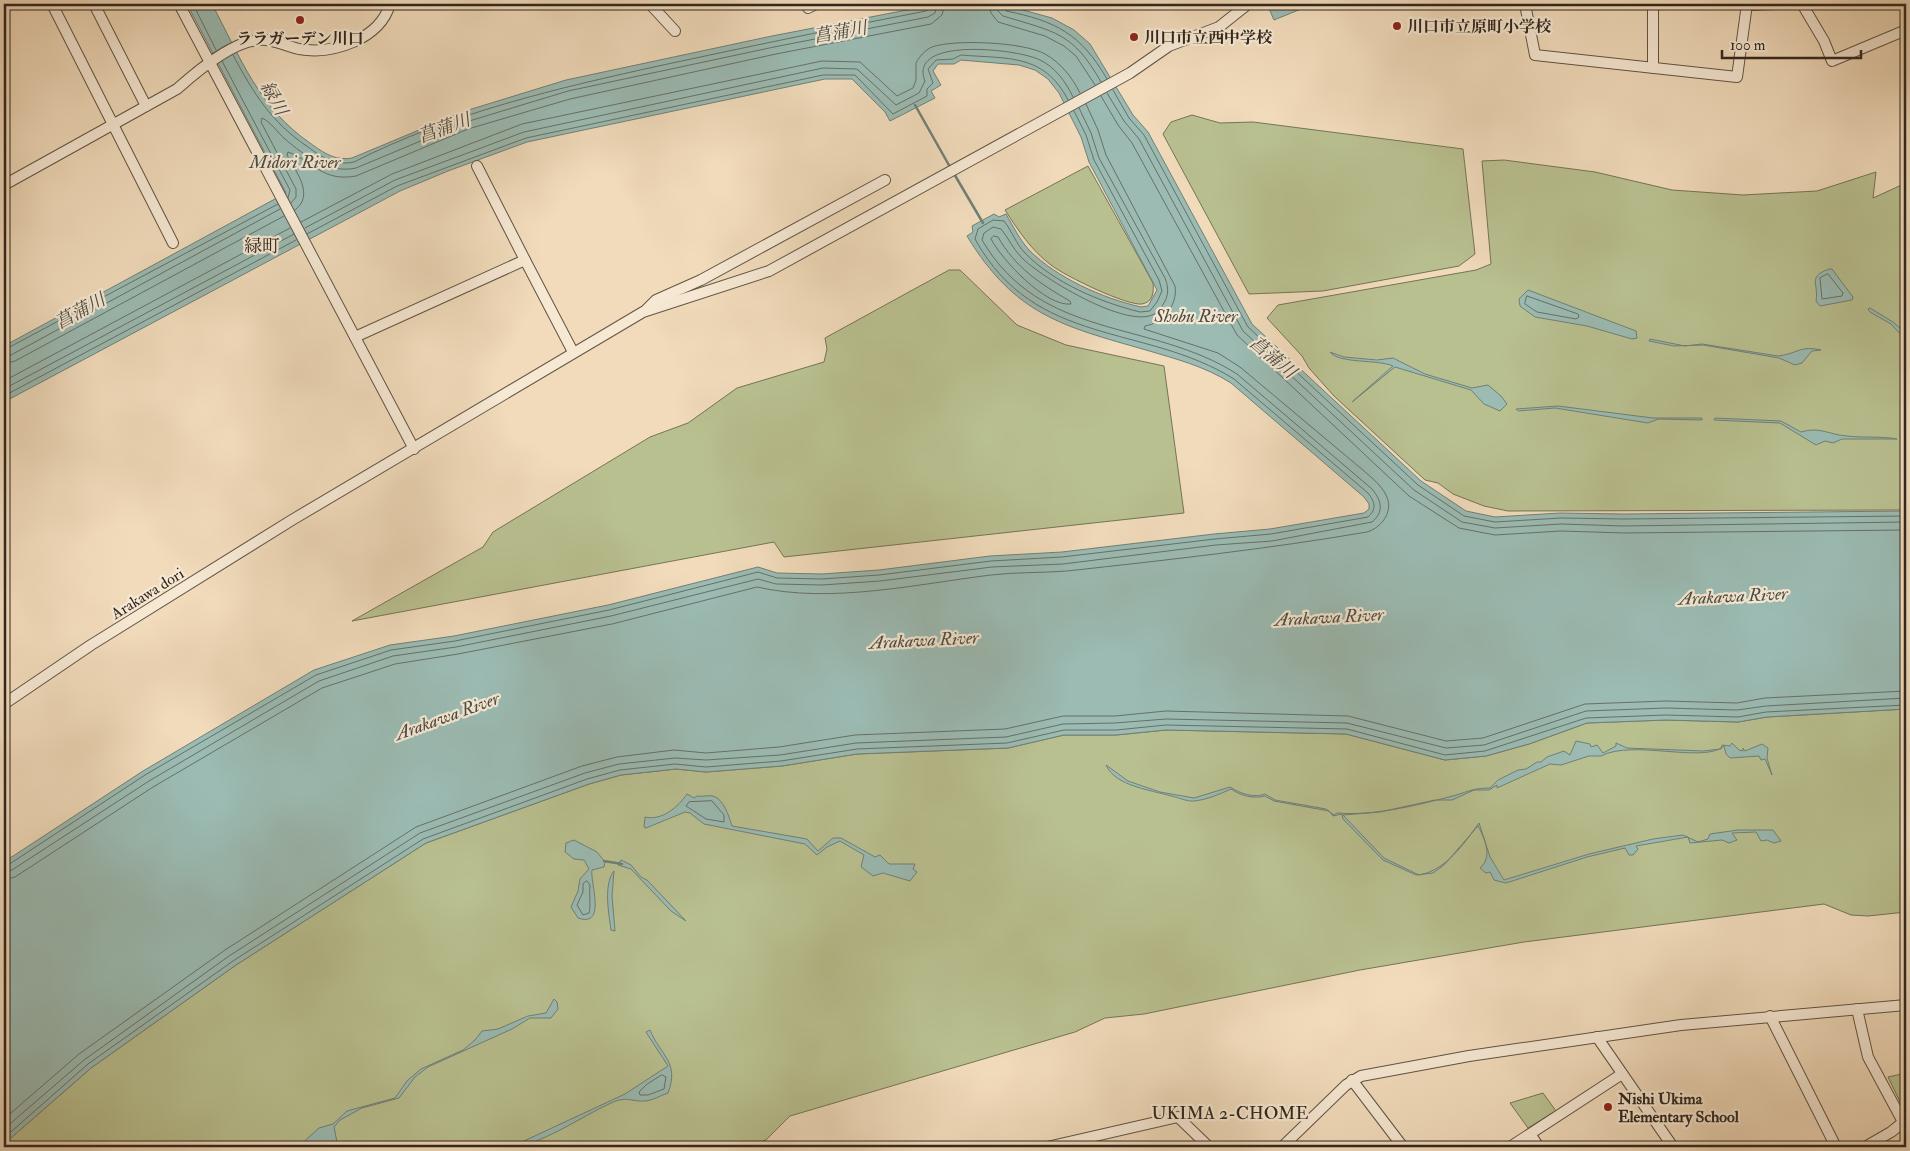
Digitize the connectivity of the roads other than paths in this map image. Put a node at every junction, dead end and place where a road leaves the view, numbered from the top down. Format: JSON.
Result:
{"nodes":[{"id":1,"x":52,"y":4,"type":"edge"},
{"id":2,"x":94,"y":4,"type":"edge"},
{"id":3,"x":179,"y":4,"type":"edge"},
{"id":4,"x":390,"y":4,"type":"edge"},
{"id":5,"x":650,"y":4,"type":"edge"},
{"id":6,"x":1248,"y":4,"type":"edge"},
{"id":7,"x":1525,"y":4,"type":"edge"},
{"id":8,"x":1653,"y":4,"type":"edge"},
{"id":9,"x":1747,"y":4,"type":"edge"},
{"id":10,"x":1776,"y":4,"type":"edge"},
{"id":11,"x":1802,"y":4,"type":"edge"},
{"id":12,"x":1906,"y":30,"type":"edge"},
{"id":13,"x":675,"y":31,"type":"dead end"},
{"id":14,"x":211,"y":61,"type":"junction"},
{"id":15,"x":1653,"y":68,"type":"junction"},
{"id":16,"x":146,"y":106,"type":"junction"},
{"id":17,"x":113,"y":125,"type":"junction"},
{"id":18,"x":477,"y":166,"type":"dead end"},
{"id":19,"x":885,"y":180,"type":"dead end"},
{"id":20,"x":4,"y":185,"type":"edge"},
{"id":21,"x":174,"y":243,"type":"dead end"},
{"id":22,"x":525,"y":260,"type":"junction"},
{"id":23,"x":643,"y":312,"type":"junction"},
{"id":24,"x":355,"y":338,"type":"junction"},
{"id":25,"x":573,"y":352,"type":"junction"},
{"id":26,"x":414,"y":449,"type":"junction"},
{"id":27,"x":4,"y":704,"type":"edge"},
{"id":28,"x":1906,"y":1005,"type":"edge"},
{"id":29,"x":1857,"y":1009,"type":"junction"},
{"id":30,"x":1770,"y":1016,"type":"junction"},
{"id":31,"x":1597,"y":1036,"type":"junction"},
{"id":32,"x":1622,"y":1074,"type":"junction"},
{"id":33,"x":1352,"y":1080,"type":"junction"},
{"id":34,"x":1904,"y":1121,"type":"edge"},
{"id":35,"x":1530,"y":1134,"type":"junction"},
{"id":36,"x":1086,"y":1142,"type":"edge"},
{"id":37,"x":1047,"y":1147,"type":"edge"},
{"id":38,"x":1209,"y":1147,"type":"edge"},
{"id":39,"x":1282,"y":1147,"type":"edge"},
{"id":40,"x":1403,"y":1147,"type":"edge"},
{"id":41,"x":1510,"y":1147,"type":"edge"},
{"id":42,"x":1539,"y":1147,"type":"edge"},
{"id":43,"x":1672,"y":1147,"type":"edge"},
{"id":44,"x":1836,"y":1147,"type":"edge"},
{"id":45,"x":1865,"y":1147,"type":"edge"}],
"edges":[{"from":1,"to":17,"type":"street"},
{"from":2,"to":16,"type":"street"},
{"from":3,"to":14,"type":"street"},
{"from":4,"to":14,"type":"street"},
{"from":5,"to":13,"type":"street"},
{"from":6,"to":23,"type":"street"},
{"from":7,"to":15,"type":"street"},
{"from":8,"to":15,"type":"street"},
{"from":9,"to":10,"type":"street"},
{"from":9,"to":15,"type":"street"},
{"from":11,"to":12,"type":"street"},
{"from":14,"to":16,"type":"street"},
{"from":14,"to":24,"type":"street"},
{"from":16,"to":17,"type":"street"},
{"from":17,"to":20,"type":"street"},
{"from":17,"to":21,"type":"street"},
{"from":18,"to":22,"type":"street"},
{"from":19,"to":23,"type":"street"},
{"from":22,"to":24,"type":"street"},
{"from":22,"to":25,"type":"street"},
{"from":23,"to":25,"type":"street","name":"Arakawa dori"},
{"from":24,"to":26,"type":"street"},
{"from":25,"to":26,"type":"street","name":"Arakawa dori"},
{"from":26,"to":27,"type":"street","name":"Arakawa dori"},
{"from":28,"to":29,"type":"street"},
{"from":29,"to":30,"type":"street"},
{"from":29,"to":34,"type":"street"},
{"from":30,"to":31,"type":"street"},
{"from":30,"to":44,"type":"street"},
{"from":31,"to":32,"type":"street"},
{"from":31,"to":33,"type":"street"},
{"from":32,"to":35,"type":"street"},
{"from":32,"to":43,"type":"street"},
{"from":33,"to":39,"type":"street"},
{"from":33,"to":40,"type":"street"},
{"from":34,"to":45,"type":"street"},
{"from":35,"to":41,"type":"street"},
{"from":35,"to":42,"type":"street"},
{"from":36,"to":37,"type":"street"},
{"from":36,"to":38,"type":"street"}]}
